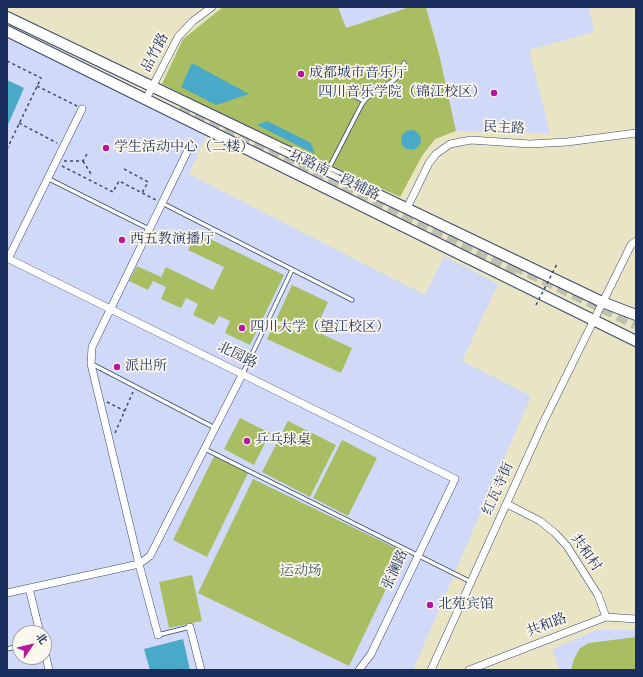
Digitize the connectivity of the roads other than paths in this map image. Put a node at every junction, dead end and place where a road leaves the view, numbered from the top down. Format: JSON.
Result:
{"nodes":[{"id":1,"x":212,"y":7,"type":"edge"},
{"id":2,"x":7,"y":17,"type":"edge"},
{"id":3,"x":7,"y":30,"type":"edge"},
{"id":4,"x":404,"y":63,"type":"dead end"},
{"id":5,"x":152,"y":87,"type":"junction"},
{"id":6,"x":353,"y":95,"type":"dead end"},
{"id":7,"x":146,"y":99,"type":"junction"},
{"id":8,"x":364,"y":101,"type":"junction"},
{"id":9,"x":82,"y":109,"type":"road end"},
{"id":10,"x":636,"y":133,"type":"edge"},
{"id":11,"x":187,"y":152,"type":"dead end"},
{"id":12,"x":327,"y":170,"type":"junction"},
{"id":13,"x":49,"y":179,"type":"junction"},
{"id":14,"x":162,"y":203,"type":"junction"},
{"id":15,"x":407,"y":208,"type":"junction"},
{"id":16,"x":149,"y":229,"type":"junction"},
{"id":17,"x":636,"y":241,"type":"edge"},
{"id":18,"x":8,"y":258,"type":"edge"},
{"id":19,"x":292,"y":270,"type":"junction"},
{"id":20,"x":352,"y":300,"type":"dead end"},
{"id":21,"x":602,"y":302,"type":"junction"},
{"id":22,"x":110,"y":308,"type":"junction"},
{"id":23,"x":636,"y":316,"type":"edge"},
{"id":24,"x":593,"y":320,"type":"junction"},
{"id":25,"x":636,"y":341,"type":"edge"},
{"id":26,"x":92,"y":364,"type":"junction"},
{"id":27,"x":243,"y":373,"type":"junction"},
{"id":28,"x":215,"y":428,"type":"junction"},
{"id":29,"x":205,"y":449,"type":"junction"},
{"id":30,"x":455,"y":479,"type":"joint"},
{"id":31,"x":507,"y":504,"type":"junction"},
{"id":32,"x":417,"y":556,"type":"junction"},
{"id":33,"x":139,"y":564,"type":"junction"},
{"id":34,"x":471,"y":582,"type":"junction"},
{"id":35,"x":29,"y":588,"type":"junction"},
{"id":36,"x":7,"y":593,"type":"edge"},
{"id":37,"x":606,"y":617,"type":"junction"},
{"id":38,"x":636,"y":619,"type":"edge"},
{"id":39,"x":38,"y":625,"type":"edge"},
{"id":40,"x":190,"y":627,"type":"joint"},
{"id":41,"x":158,"y":635,"type":"joint"},
{"id":42,"x":201,"y":670,"type":"edge"},
{"id":43,"x":359,"y":670,"type":"edge"},
{"id":44,"x":431,"y":670,"type":"edge"},
{"id":45,"x":469,"y":670,"type":"edge"}],
"edges":[{"from":1,"to":5,"type":"street","name":"品竹路"},
{"from":2,"to":5,"type":"main road","name":"一环路南一段辅路"},
{"from":3,"to":7,"type":"main road","name":"一环路南一段辅路"},
{"from":4,"to":8,"type":"lane"},
{"from":5,"to":7,"type":"street","name":"品竹路"},
{"from":5,"to":12,"type":"main road","name":"一环路南一段辅路"},
{"from":6,"to":8,"type":"lane"},
{"from":7,"to":24,"type":"main road","name":"一环路南一段辅路"},
{"from":8,"to":12,"type":"lane"},
{"from":9,"to":13,"type":"street"},
{"from":10,"to":15,"type":"street","name":"民主路"},
{"from":11,"to":14,"type":"street"},
{"from":12,"to":15,"type":"main road","name":"一环路南一段辅路"},
{"from":13,"to":16,"type":"lane"},
{"from":13,"to":18,"type":"street"},
{"from":14,"to":16,"type":"street"},
{"from":14,"to":19,"type":"lane"},
{"from":15,"to":21,"type":"main road","name":"一环路南一段辅路"},
{"from":16,"to":22,"type":"street"},
{"from":17,"to":21,"type":"street","name":"红瓦寺街"},
{"from":18,"to":22,"type":"street","name":"北园路"},
{"from":19,"to":20,"type":"lane"},
{"from":19,"to":27,"type":"lane"},
{"from":21,"to":23,"type":"main road","name":"一环路南一段辅路"},
{"from":21,"to":24,"type":"street","name":"红瓦寺街"},
{"from":22,"to":26,"type":"street"},
{"from":22,"to":27,"type":"street","name":"北园路"},
{"from":24,"to":25,"type":"main road","name":"一环路南一段辅路"},
{"from":24,"to":31,"type":"street","name":"红瓦寺街"},
{"from":26,"to":28,"type":"lane"},
{"from":26,"to":33,"type":"street"},
{"from":27,"to":28,"type":"street"},
{"from":27,"to":30,"type":"street","name":"北园路"},
{"from":28,"to":29,"type":"street"},
{"from":29,"to":32,"type":"lane"},
{"from":29,"to":33,"type":"street"},
{"from":30,"to":32,"type":"street","name":"张澜路"},
{"from":31,"to":34,"type":"street","name":"红瓦寺街"},
{"from":31,"to":37,"type":"street","name":"共和村"},
{"from":32,"to":34,"type":"lane"},
{"from":32,"to":43,"type":"street","name":"张澜路"},
{"from":33,"to":35,"type":"street"},
{"from":33,"to":41,"type":"street"},
{"from":34,"to":44,"type":"street","name":"红瓦寺街"},
{"from":35,"to":36,"type":"street"},
{"from":35,"to":39,"type":"street"},
{"from":37,"to":38,"type":"street","name":"共和路"},
{"from":37,"to":45,"type":"street","name":"共和路"},
{"from":40,"to":41,"type":"lane"},
{"from":40,"to":42,"type":"street"}]}
